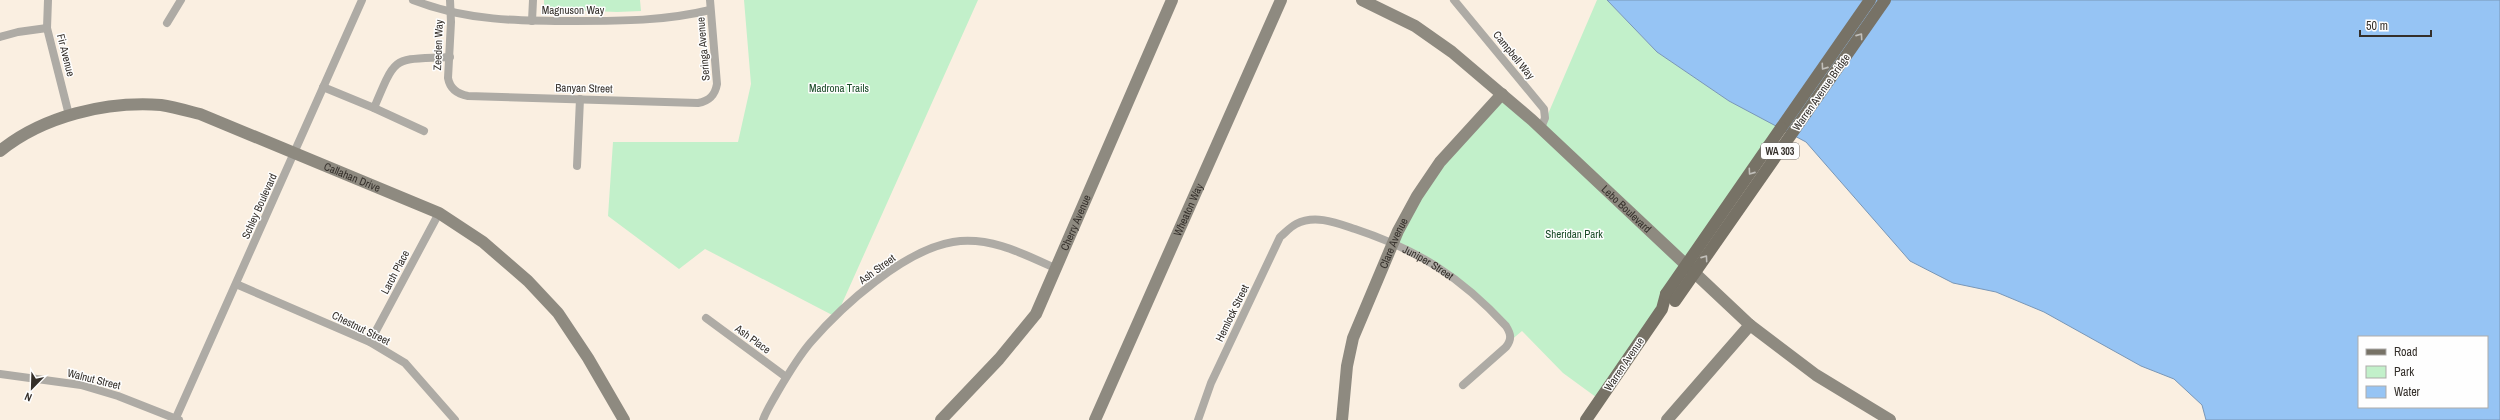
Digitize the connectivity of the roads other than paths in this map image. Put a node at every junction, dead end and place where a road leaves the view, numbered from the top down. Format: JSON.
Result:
{"nodes":[{"id":1,"x":48,"y":0,"type":"edge"},
{"id":2,"x":181,"y":0,"type":"edge"},
{"id":3,"x":362,"y":0,"type":"edge"},
{"id":4,"x":413,"y":0,"type":"edge"},
{"id":5,"x":450,"y":0,"type":"edge"},
{"id":6,"x":533,"y":0,"type":"edge"},
{"id":7,"x":710,"y":0,"type":"edge"},
{"id":8,"x":1172,"y":0,"type":"edge"},
{"id":9,"x":1281,"y":0,"type":"edge"},
{"id":10,"x":1362,"y":0,"type":"edge"},
{"id":11,"x":1454,"y":0,"type":"edge"},
{"id":12,"x":1870,"y":0,"type":"edge"},
{"id":13,"x":1885,"y":0,"type":"edge"},
{"id":14,"x":710,"y":10,"type":"junction"},
{"id":15,"x":450,"y":12,"type":"junction"},
{"id":16,"x":532,"y":21,"type":"junction"},
{"id":17,"x":167,"y":23,"type":"dead end"},
{"id":18,"x":47,"y":28,"type":"junction"},
{"id":19,"x":0,"y":37,"type":"edge"},
{"id":20,"x":450,"y":57,"type":"junction"},
{"id":21,"x":323,"y":87,"type":"junction"},
{"id":22,"x":453,"y":89,"type":"joint"},
{"id":23,"x":1502,"y":94,"type":"junction"},
{"id":24,"x":714,"y":95,"type":"joint"},
{"id":25,"x":580,"y":99,"type":"junction"},
{"id":26,"x":374,"y":108,"type":"junction"},
{"id":27,"x":69,"y":115,"type":"junction"},
{"id":28,"x":1541,"y":128,"type":"junction"},
{"id":29,"x":424,"y":130,"type":"dead end"},
{"id":30,"x":0,"y":151,"type":"edge"},
{"id":31,"x":295,"y":153,"type":"junction"},
{"id":32,"x":577,"y":166,"type":"dead end"},
{"id":33,"x":439,"y":213,"type":"junction"},
{"id":34,"x":1297,"y":224,"type":"joint"},
{"id":35,"x":1393,"y":242,"type":"junction"},
{"id":36,"x":1057,"y":269,"type":"junction"},
{"id":37,"x":236,"y":284,"type":"junction"},
{"id":38,"x":1670,"y":298,"type":"junction"},
{"id":39,"x":706,"y":318,"type":"dead end"},
{"id":40,"x":1750,"y":325,"type":"junction"},
{"id":41,"x":370,"y":342,"type":"junction"},
{"id":42,"x":0,"y":374,"type":"edge"},
{"id":43,"x":786,"y":377,"type":"junction"},
{"id":44,"x":1463,"y":384,"type":"dead end"},
{"id":45,"x":176,"y":419,"type":"edge"},
{"id":46,"x":455,"y":420,"type":"edge"},
{"id":47,"x":624,"y":420,"type":"edge"},
{"id":48,"x":763,"y":420,"type":"edge"},
{"id":49,"x":941,"y":420,"type":"edge"},
{"id":50,"x":1095,"y":420,"type":"edge"},
{"id":51,"x":1198,"y":420,"type":"edge"},
{"id":52,"x":1342,"y":420,"type":"edge"},
{"id":53,"x":1586,"y":420,"type":"edge"},
{"id":54,"x":1667,"y":420,"type":"edge"},
{"id":55,"x":1890,"y":420,"type":"edge"}],
"edges":[{"from":1,"to":18,"type":"street","name":"Fir Avenue"},
{"from":2,"to":17,"type":"street"},
{"from":3,"to":21,"type":"street","name":"Schley Boulevard"},
{"from":4,"to":15,"type":"street","name":"Magnuson Way"},
{"from":5,"to":15,"type":"street","name":"Zeeden Way"},
{"from":6,"to":16,"type":"street"},
{"from":7,"to":14,"type":"street","name":"Seringa Avenue"},
{"from":8,"to":36,"type":"street","name":"Cherry Avenue"},
{"from":9,"to":50,"type":"street","name":"Wheaton Way"},
{"from":10,"to":23,"type":"street","name":"Lebo Boulevard"},
{"from":11,"to":28,"type":"street","name":"Campbell Way"},
{"from":12,"to":38,"type":"main road","name":"Warren Avenue Bridge","number":"WA 303","one_way":true,"bridge":true},
{"from":38,"to":13,"type":"main road","name":"Warren Avenue Bridge","number":"WA 303","one_way":true,"bridge":true},
{"from":14,"to":16,"type":"street","name":"Magnuson Way"},
{"from":14,"to":24,"type":"street","name":"Seringa Avenue"},
{"from":15,"to":16,"type":"street","name":"Magnuson Way"},
{"from":15,"to":20,"type":"street","name":"Zeeden Way"},
{"from":18,"to":19,"type":"street"},
{"from":18,"to":27,"type":"street","name":"Fir Avenue"},
{"from":20,"to":22,"type":"street","name":"Zeeden Way"},
{"from":20,"to":26,"type":"street"},
{"from":21,"to":26,"type":"street"},
{"from":21,"to":31,"type":"street","name":"Schley Boulevard"},
{"from":22,"to":25,"type":"street","name":"Banyan Street"},
{"from":23,"to":28,"type":"street","name":"Lebo Boulevard"},
{"from":23,"to":35,"type":"street","name":"Clare Avenue"},
{"from":24,"to":25,"type":"street","name":"Banyan Street"},
{"from":25,"to":32,"type":"street"},
{"from":26,"to":29,"type":"street"},
{"from":27,"to":30,"type":"street","name":"Callahan Drive"},
{"from":27,"to":31,"type":"street","name":"Callahan Drive"},
{"from":28,"to":40,"type":"street","name":"Lebo Boulevard"},
{"from":31,"to":33,"type":"street","name":"Callahan Drive"},
{"from":31,"to":37,"type":"street","name":"Schley Boulevard"},
{"from":33,"to":41,"type":"street","name":"Larch Place"},
{"from":33,"to":47,"type":"street","name":"Callahan Drive"},
{"from":34,"to":35,"type":"street","name":"Juniper Street"},
{"from":34,"to":51,"type":"street","name":"Hemlock Street"},
{"from":35,"to":44,"type":"street","name":"Juniper Street"},
{"from":35,"to":52,"type":"street","name":"Clare Avenue"},
{"from":36,"to":43,"type":"street","name":"Ash Street"},
{"from":36,"to":49,"type":"street","name":"Cherry Avenue"},
{"from":37,"to":41,"type":"street","name":"Chestnut Street"},
{"from":37,"to":45,"type":"street","name":"Schley Boulevard"},
{"from":38,"to":53,"type":"main road","name":"Warren Avenue","number":"WA 303"},
{"from":39,"to":43,"type":"street","name":"Ash Place"},
{"from":40,"to":54,"type":"street"},
{"from":40,"to":55,"type":"street","name":"Lebo Boulevard"},
{"from":41,"to":46,"type":"street","name":"Chestnut Street"},
{"from":42,"to":45,"type":"street","name":"Walnut Street"},
{"from":43,"to":48,"type":"street","name":"Ash Street"}]}
